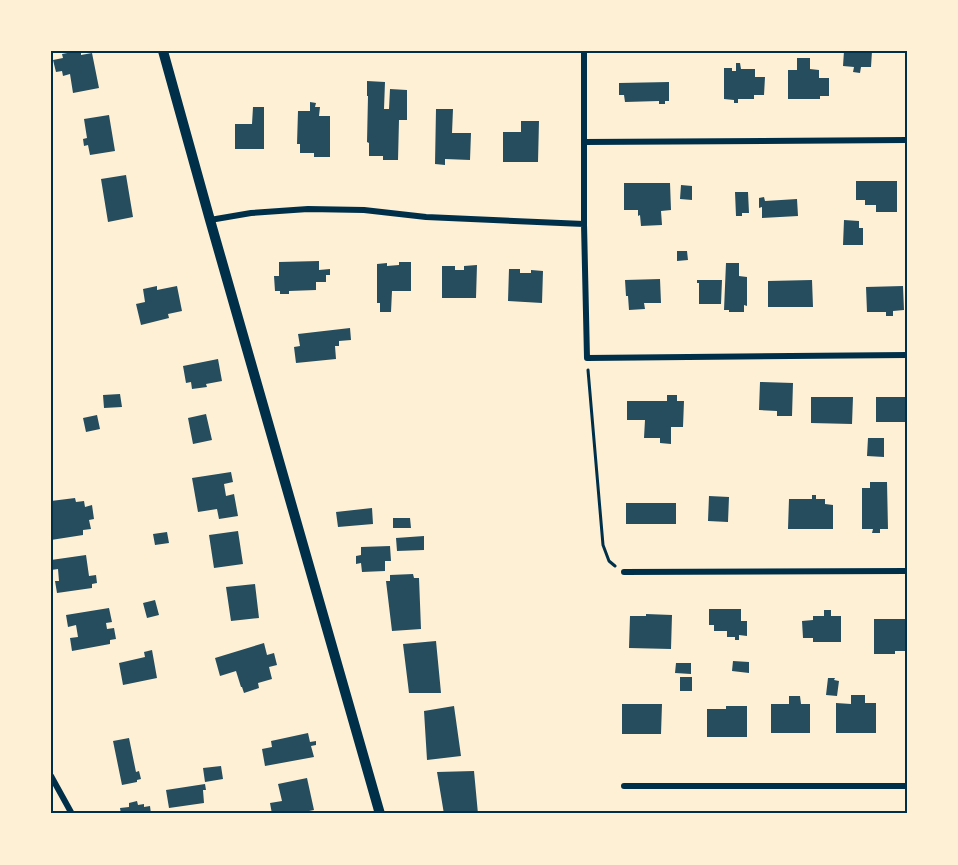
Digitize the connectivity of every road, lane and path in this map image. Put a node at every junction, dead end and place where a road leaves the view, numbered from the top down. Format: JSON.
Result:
{"nodes":[{"id":1,"x":163,"y":51,"type":"edge"},
{"id":2,"x":584,"y":51,"type":"edge"},
{"id":3,"x":907,"y":140,"type":"edge"},
{"id":4,"x":584,"y":142,"type":"junction"},
{"id":5,"x":210,"y":220,"type":"junction"},
{"id":6,"x":584,"y":224,"type":"junction"},
{"id":7,"x":907,"y":355,"type":"edge"},
{"id":8,"x":587,"y":358,"type":"junction"},
{"id":9,"x":907,"y":571,"type":"edge"},
{"id":10,"x":624,"y":573,"type":"joint"},
{"id":11,"x":51,"y":776,"type":"edge"},
{"id":12,"x":624,"y":786,"type":"dead end"},
{"id":13,"x":907,"y":786,"type":"edge"},
{"id":14,"x":72,"y":814,"type":"edge"},
{"id":15,"x":380,"y":814,"type":"edge"}],
"edges":[{"from":1,"to":5,"type":"street"},
{"from":2,"to":4,"type":"street"},
{"from":3,"to":4,"type":"street"},
{"from":4,"to":6,"type":"street"},
{"from":5,"to":6,"type":"street"},
{"from":5,"to":15,"type":"street"},
{"from":6,"to":8,"type":"street"},
{"from":7,"to":8,"type":"street"},
{"from":8,"to":10,"type":"path"},
{"from":9,"to":10,"type":"street"},
{"from":11,"to":14,"type":"street"},
{"from":12,"to":13,"type":"street"}]}
